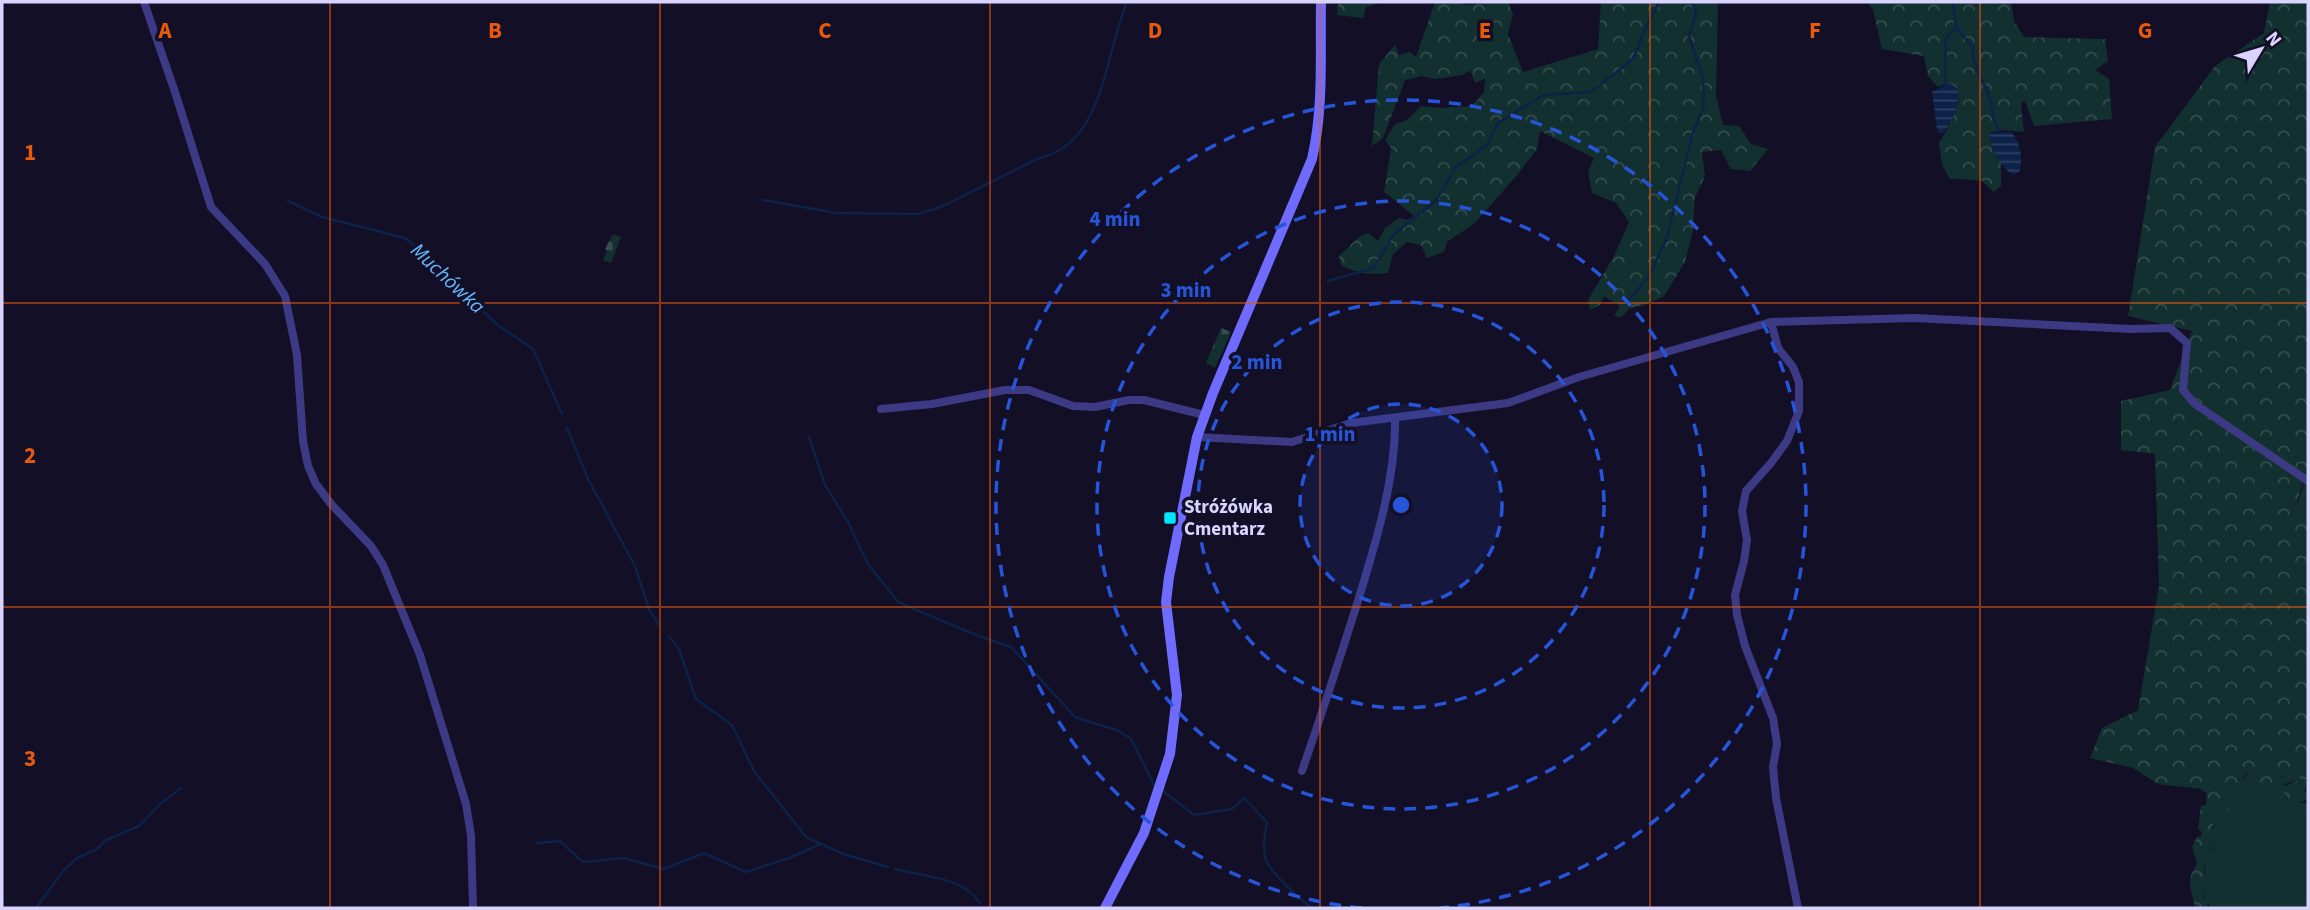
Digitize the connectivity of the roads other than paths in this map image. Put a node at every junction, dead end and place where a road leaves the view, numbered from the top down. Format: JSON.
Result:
{"nodes":[{"id":1,"x":144,"y":2,"type":"edge"},
{"id":2,"x":1321,"y":2,"type":"edge"},
{"id":3,"x":1771,"y":322,"type":"junction"},
{"id":4,"x":881,"y":409,"type":"dead end"},
{"id":5,"x":1204,"y":415,"type":"junction"},
{"id":6,"x":1395,"y":418,"type":"junction"},
{"id":7,"x":1197,"y":437,"type":"junction"},
{"id":8,"x":2308,"y":481,"type":"edge"},
{"id":9,"x":1302,"y":771,"type":"dead end"},
{"id":10,"x":473,"y":908,"type":"edge"},
{"id":11,"x":1105,"y":908,"type":"edge"},
{"id":12,"x":1798,"y":908,"type":"edge"}],
"edges":[{"from":1,"to":10,"type":"street"},
{"from":2,"to":5,"type":"main road"},
{"from":3,"to":6,"type":"street"},
{"from":3,"to":8,"type":"street"},
{"from":3,"to":12,"type":"street"},
{"from":4,"to":5,"type":"street"},
{"from":5,"to":7,"type":"main road"},
{"from":6,"to":7,"type":"street"},
{"from":6,"to":9,"type":"street"},
{"from":7,"to":11,"type":"main road"}]}
